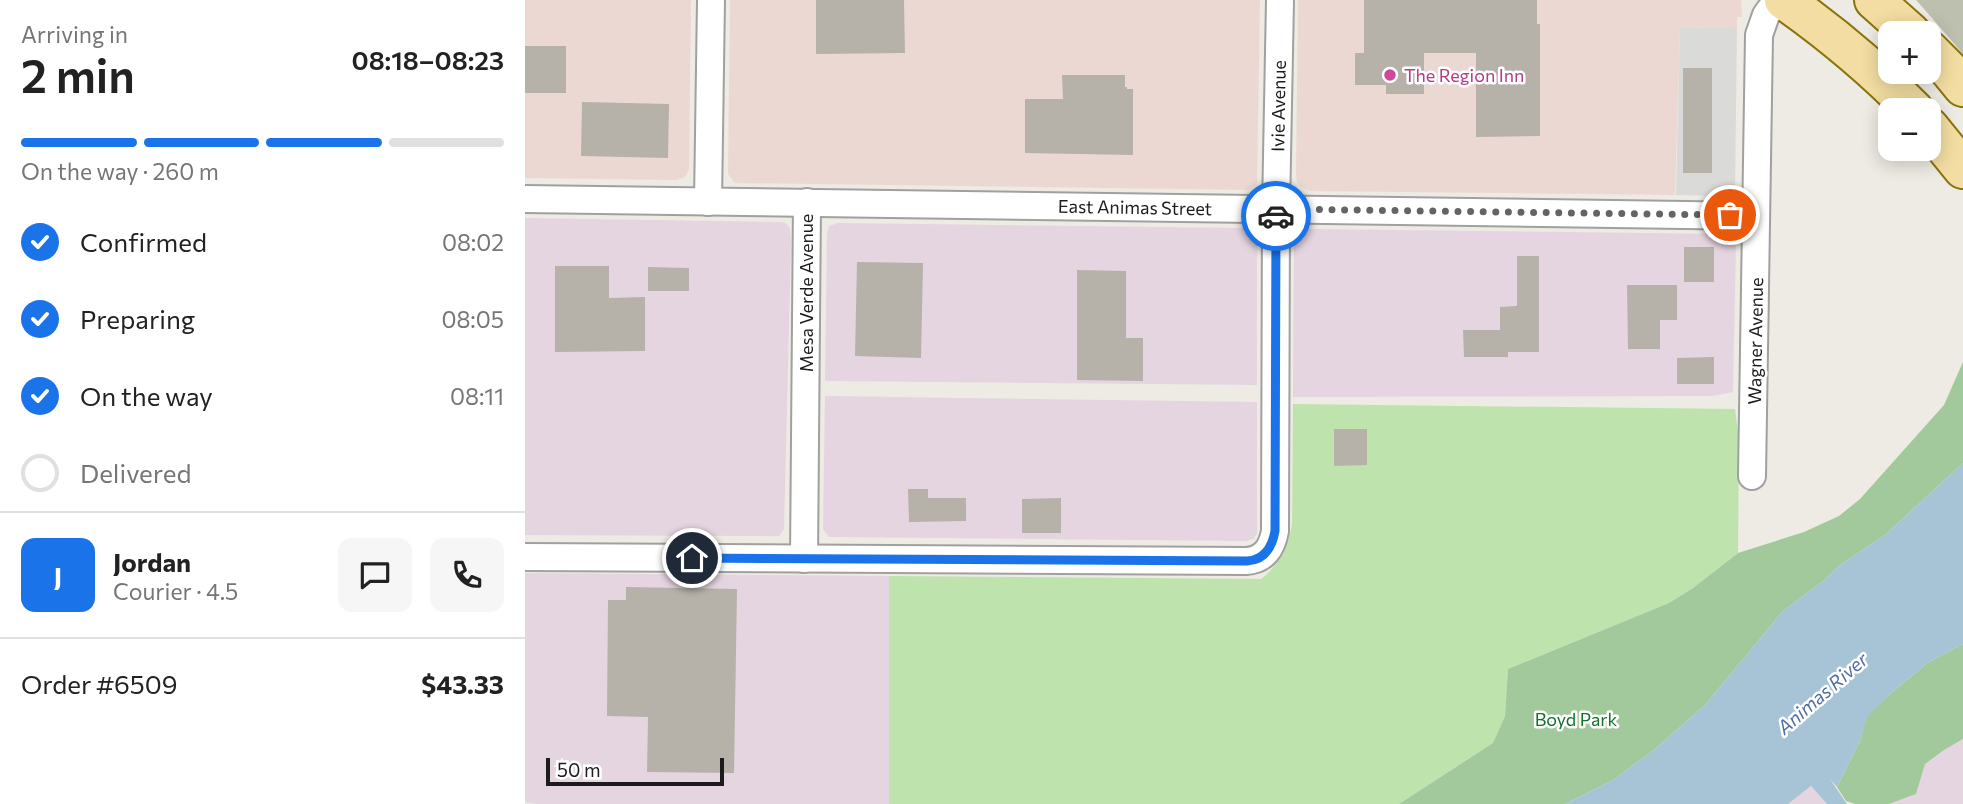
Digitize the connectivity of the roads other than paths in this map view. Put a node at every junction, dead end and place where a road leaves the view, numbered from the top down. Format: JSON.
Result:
{"nodes":[{"id":1,"x":711,"y":0,"type":"edge"},
{"id":2,"x":1280,"y":0,"type":"edge"},
{"id":3,"x":1776,"y":0,"type":"edge"},
{"id":4,"x":1784,"y":0,"type":"edge"},
{"id":5,"x":1874,"y":0,"type":"edge"},
{"id":6,"x":1890,"y":0,"type":"edge"},
{"id":7,"x":1898,"y":21,"type":"edge"},
{"id":8,"x":1908,"y":21,"type":"edge"},
{"id":9,"x":1902,"y":98,"type":"edge"},
{"id":10,"x":1941,"y":142,"type":"edge"},
{"id":11,"x":1963,"y":169,"type":"edge"},
{"id":12,"x":525,"y":199,"type":"edge"},
{"id":13,"x":709,"y":202,"type":"junction"},
{"id":14,"x":807,"y":202,"type":"junction"},
{"id":15,"x":1276,"y":209,"type":"junction"},
{"id":16,"x":1756,"y":216,"type":"junction"},
{"id":17,"x":1752,"y":476,"type":"dead end"},
{"id":18,"x":525,"y":557,"type":"edge"},
{"id":19,"x":804,"y":559,"type":"junction"}],
"edges":[{"from":1,"to":13,"type":"street"},
{"from":2,"to":15,"type":"street","name":"Ivie Avenue"},
{"from":3,"to":16,"type":"street","name":"Wagner Avenue"},
{"from":4,"to":9,"type":"main road"},
{"from":5,"to":7,"type":"main road"},
{"from":6,"to":8,"type":"main road"},
{"from":10,"to":11,"type":"main road"},
{"from":12,"to":13,"type":"street"},
{"from":13,"to":14,"type":"street","name":"Mesa Verde Avenue"},
{"from":14,"to":15,"type":"street","name":"East Animas Street"},
{"from":14,"to":19,"type":"street","name":"Mesa Verde Avenue"},
{"from":15,"to":16,"type":"street","name":"East Animas Street"},
{"from":15,"to":19,"type":"street","name":"Ivie Avenue"},
{"from":16,"to":17,"type":"street","name":"Wagner Avenue"},
{"from":18,"to":19,"type":"street"}]}
